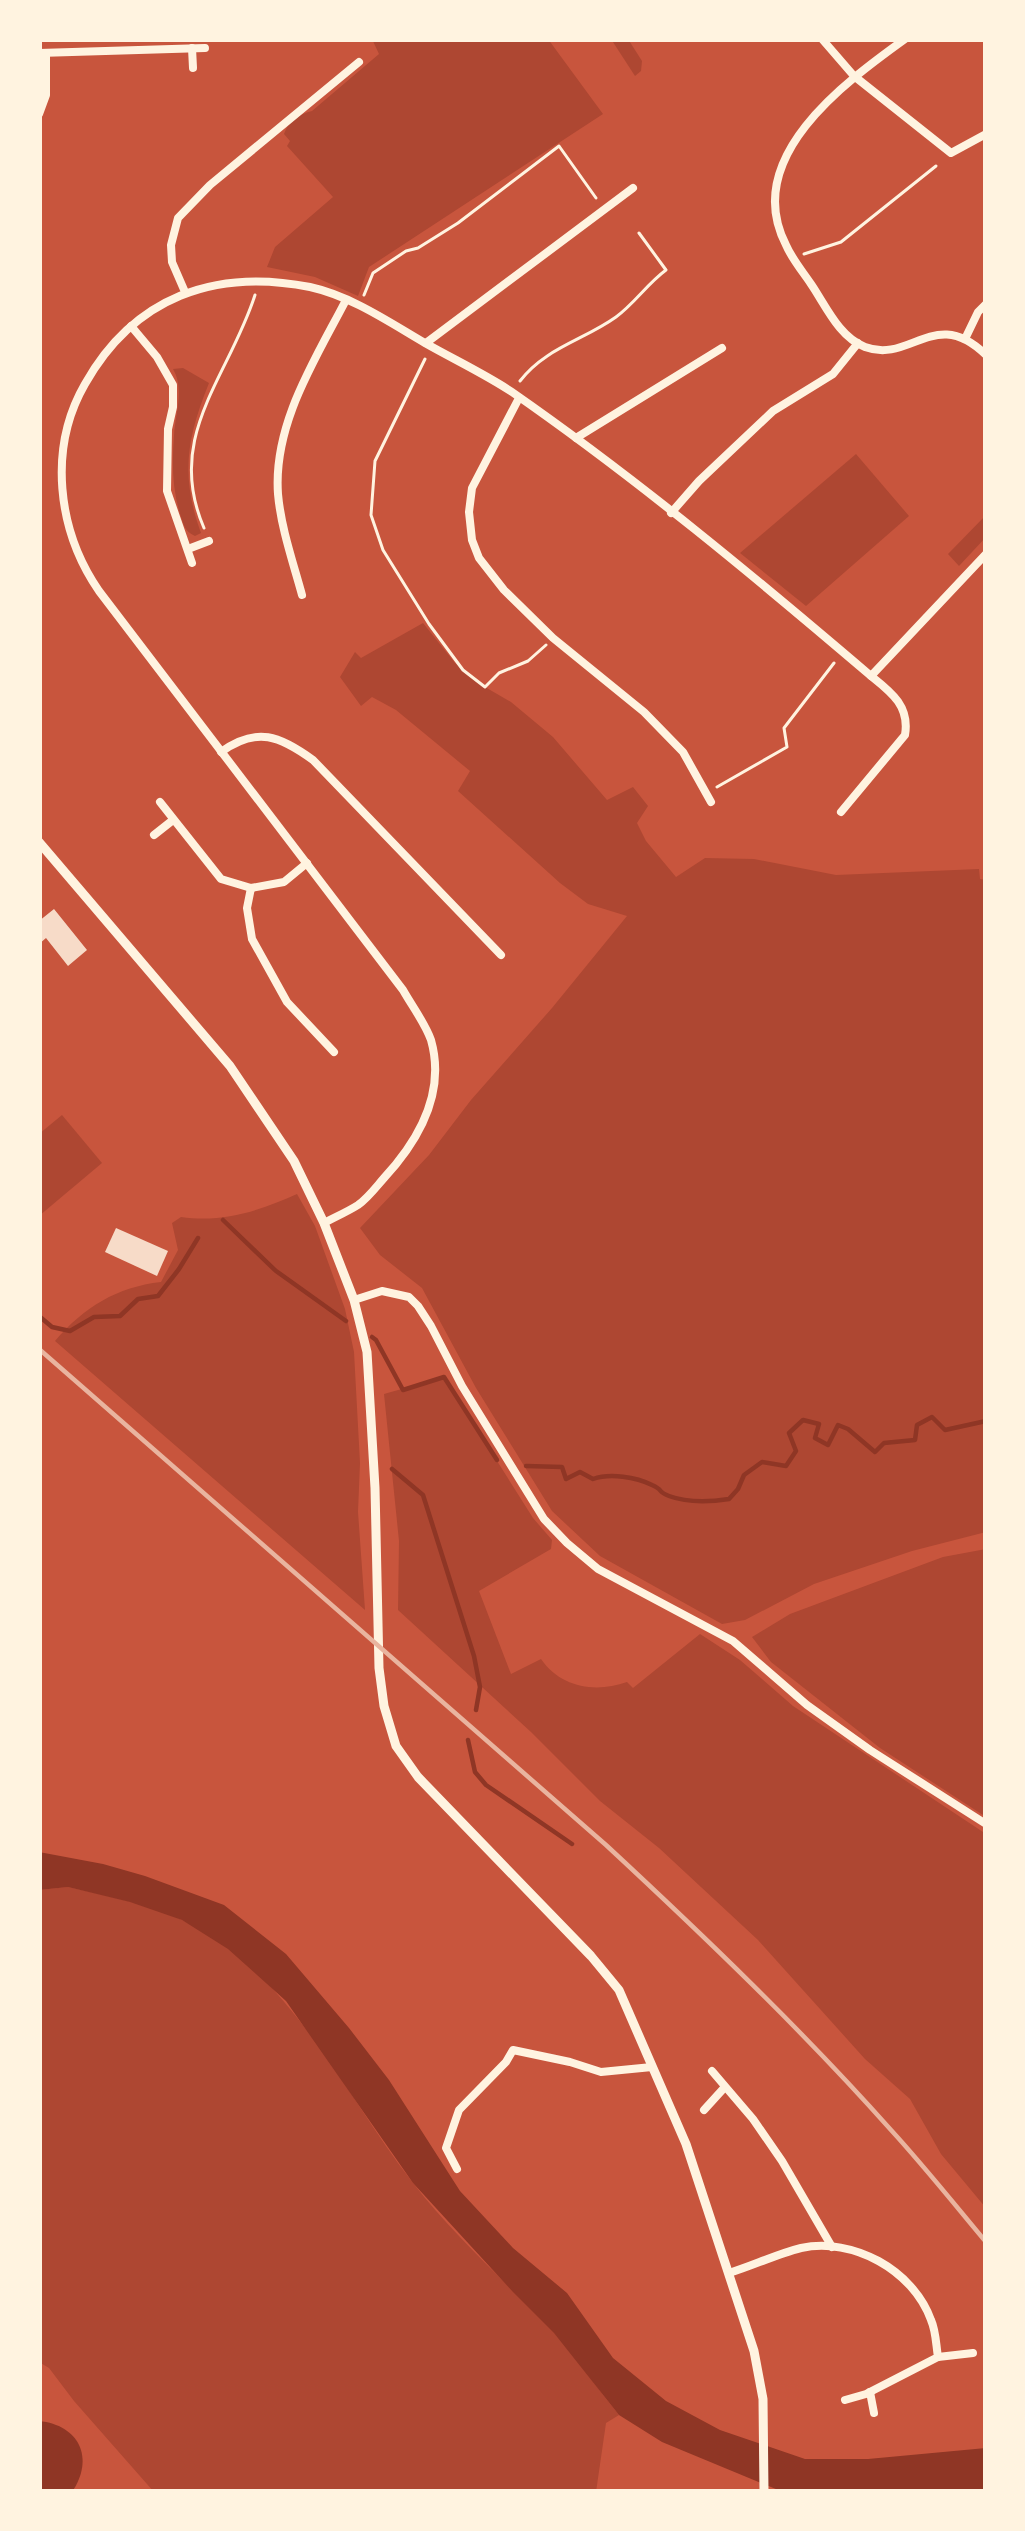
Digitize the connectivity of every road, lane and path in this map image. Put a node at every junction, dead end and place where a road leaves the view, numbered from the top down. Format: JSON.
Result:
{"nodes":[{"id":1,"x":822,"y":39,"type":"edge"},
{"id":2,"x":905,"y":39,"type":"edge"},
{"id":3,"x":192,"y":48,"type":"junction"},
{"id":4,"x":205,"y":48,"type":"dead end"},
{"id":5,"x":43,"y":53,"type":"edge"},
{"id":6,"x":359,"y":62,"type":"dead end"},
{"id":7,"x":193,"y":68,"type":"dead end"},
{"id":8,"x":854,"y":76,"type":"junction"},
{"id":9,"x":39,"y":114,"type":"edge"},
{"id":10,"x":986,"y":134,"type":"edge"},
{"id":11,"x":935,"y":166,"type":"dead end"},
{"id":12,"x":633,"y":188,"type":"dead end"},
{"id":13,"x":604,"y":210,"type":"junction"},
{"id":14,"x":639,"y":233,"type":"dead end"},
{"id":15,"x":794,"y":257,"type":"junction"},
{"id":16,"x":260,"y":280,"type":"junction"},
{"id":17,"x":186,"y":292,"type":"junction"},
{"id":18,"x":346,"y":300,"type":"junction"},
{"id":19,"x":986,"y":304,"type":"edge"},
{"id":20,"x":362,"y":308,"type":"junction"},
{"id":21,"x":131,"y":326,"type":"junction"},
{"id":22,"x":965,"y":339,"type":"junction"},
{"id":23,"x":858,"y":344,"type":"junction"},
{"id":24,"x":429,"y":345,"type":"junction"},
{"id":25,"x":722,"y":348,"type":"dead end"},
{"id":26,"x":986,"y":355,"type":"edge"},
{"id":27,"x":515,"y":395,"type":"junction"},
{"id":28,"x":576,"y":438,"type":"junction"},
{"id":29,"x":671,"y":513,"type":"junction"},
{"id":30,"x":209,"y":541,"type":"joint"},
{"id":31,"x":188,"y":549,"type":"junction"},
{"id":32,"x":986,"y":554,"type":"edge"},
{"id":33,"x":192,"y":563,"type":"dead end"},
{"id":34,"x":302,"y":595,"type":"dead end"},
{"id":35,"x":554,"y":638,"type":"junction"},
{"id":36,"x":843,"y":652,"type":"junction"},
{"id":37,"x":871,"y":676,"type":"junction"},
{"id":38,"x":221,"y":752,"type":"junction"},
{"id":39,"x":708,"y":798,"type":"joint"},
{"id":40,"x":160,"y":802,"type":"dead end"},
{"id":41,"x":841,"y":812,"type":"dead end"},
{"id":42,"x":173,"y":820,"type":"junction"},
{"id":43,"x":154,"y":835,"type":"dead end"},
{"id":44,"x":39,"y":842,"type":"edge"},
{"id":45,"x":307,"y":863,"type":"junction"},
{"id":46,"x":250,"y":888,"type":"junction"},
{"id":47,"x":501,"y":955,"type":"dead end"},
{"id":48,"x":334,"y":1052,"type":"dead end"},
{"id":49,"x":324,"y":1223,"type":"junction"},
{"id":50,"x":354,"y":1300,"type":"junction"},
{"id":51,"x":986,"y":1824,"type":"edge"},
{"id":52,"x":654,"y":2066,"type":"junction"},
{"id":53,"x":712,"y":2071,"type":"dead end"},
{"id":54,"x":724,"y":2088,"type":"junction"},
{"id":55,"x":704,"y":2110,"type":"dead end"},
{"id":56,"x":457,"y":2169,"type":"dead end"},
{"id":57,"x":832,"y":2247,"type":"junction"},
{"id":58,"x":729,"y":2273,"type":"junction"},
{"id":59,"x":973,"y":2354,"type":"dead end"},
{"id":60,"x":938,"y":2357,"type":"junction"},
{"id":61,"x":870,"y":2392,"type":"junction"},
{"id":62,"x":845,"y":2400,"type":"dead end"},
{"id":63,"x":874,"y":2413,"type":"dead end"},
{"id":64,"x":764,"y":2491,"type":"edge"}],
"edges":[{"from":1,"to":8,"type":"street"},
{"from":2,"to":8,"type":"street"},
{"from":3,"to":4,"type":"street"},
{"from":3,"to":5,"type":"street"},
{"from":3,"to":7,"type":"street"},
{"from":5,"to":9,"type":"street"},
{"from":6,"to":17,"type":"street"},
{"from":8,"to":10,"type":"street"},
{"from":8,"to":15,"type":"street"},
{"from":11,"to":15,"type":"path"},
{"from":12,"to":13,"type":"street"},
{"from":13,"to":20,"type":"path"},
{"from":13,"to":24,"type":"street"},
{"from":14,"to":27,"type":"path"},
{"from":15,"to":23,"type":"street"},
{"from":16,"to":17,"type":"street"},
{"from":16,"to":18,"type":"street"},
{"from":16,"to":30,"type":"path"},
{"from":17,"to":21,"type":"street"},
{"from":18,"to":20,"type":"street"},
{"from":18,"to":34,"type":"street"},
{"from":19,"to":22,"type":"street"},
{"from":20,"to":24,"type":"street"},
{"from":21,"to":31,"type":"street"},
{"from":21,"to":38,"type":"street"},
{"from":22,"to":23,"type":"street"},
{"from":22,"to":26,"type":"street"},
{"from":23,"to":29,"type":"street"},
{"from":24,"to":27,"type":"street"},
{"from":24,"to":35,"type":"path"},
{"from":25,"to":28,"type":"street"},
{"from":27,"to":28,"type":"street"},
{"from":27,"to":35,"type":"street"},
{"from":28,"to":29,"type":"street"},
{"from":29,"to":36,"type":"street"},
{"from":30,"to":31,"type":"street"},
{"from":31,"to":33,"type":"street"},
{"from":32,"to":37,"type":"street"},
{"from":35,"to":39,"type":"street"},
{"from":36,"to":37,"type":"street"},
{"from":36,"to":39,"type":"path"},
{"from":37,"to":41,"type":"street"},
{"from":38,"to":45,"type":"street"},
{"from":38,"to":47,"type":"street"},
{"from":40,"to":42,"type":"street"},
{"from":42,"to":43,"type":"street"},
{"from":42,"to":46,"type":"street"},
{"from":44,"to":49,"type":"main road"},
{"from":45,"to":46,"type":"street"},
{"from":45,"to":49,"type":"street"},
{"from":46,"to":48,"type":"street"},
{"from":49,"to":50,"type":"main road"},
{"from":50,"to":51,"type":"street"},
{"from":50,"to":52,"type":"main road"},
{"from":52,"to":56,"type":"street"},
{"from":52,"to":58,"type":"main road"},
{"from":53,"to":54,"type":"street"},
{"from":54,"to":55,"type":"street"},
{"from":54,"to":57,"type":"street"},
{"from":57,"to":58,"type":"street"},
{"from":57,"to":60,"type":"street"},
{"from":58,"to":64,"type":"main road"},
{"from":59,"to":60,"type":"street"},
{"from":60,"to":61,"type":"street"},
{"from":61,"to":62,"type":"street"},
{"from":61,"to":63,"type":"street"}]}
